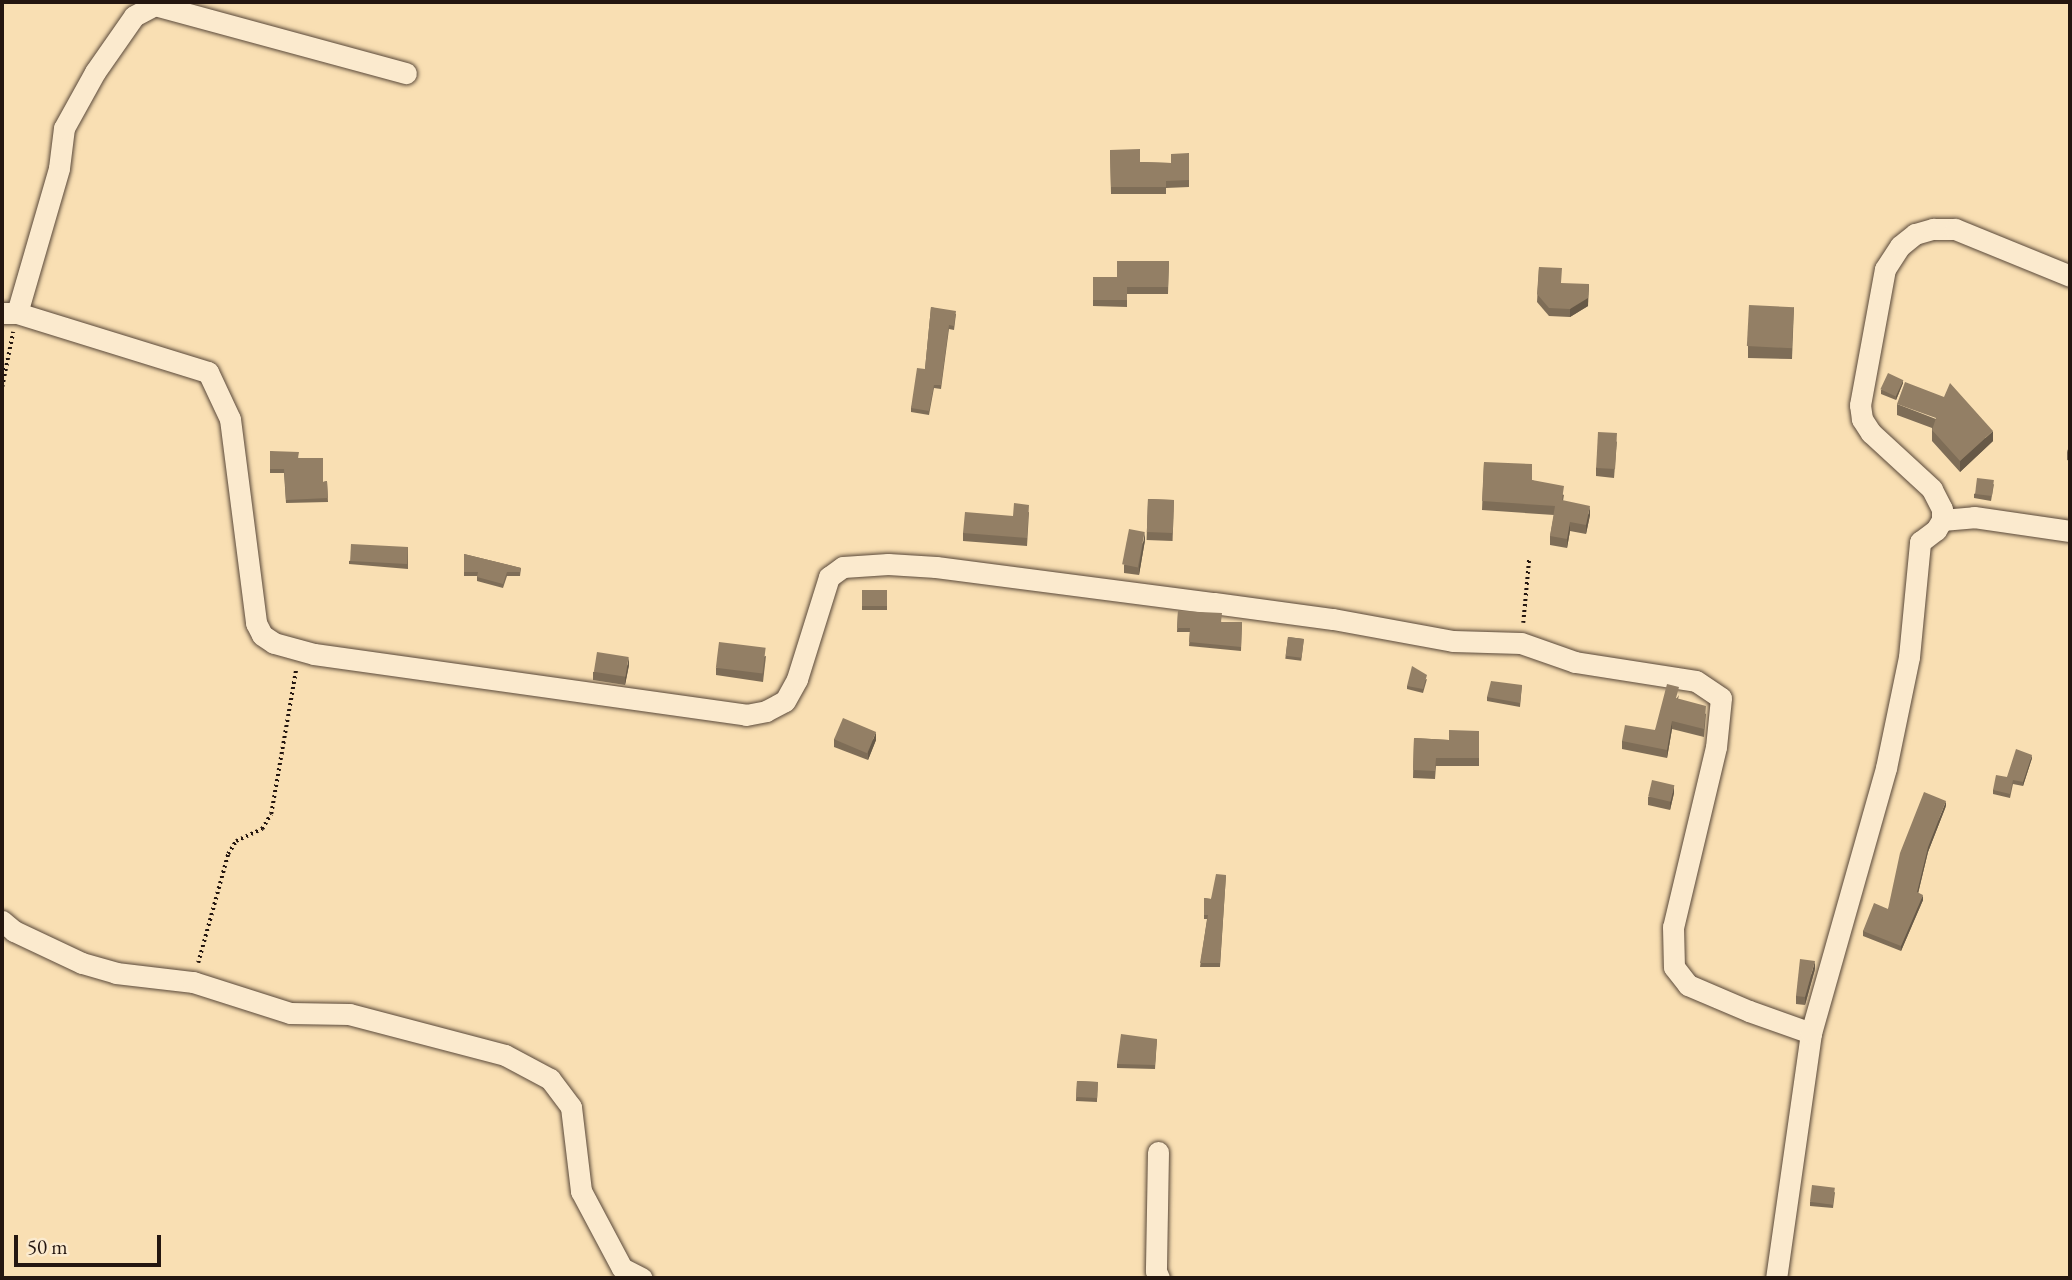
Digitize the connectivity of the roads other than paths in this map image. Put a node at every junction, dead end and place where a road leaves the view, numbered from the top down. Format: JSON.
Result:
{"nodes":[{"id":1,"x":406,"y":73,"type":"dead end"},
{"id":2,"x":2070,"y":276,"type":"edge"},
{"id":3,"x":9,"y":313,"type":"edge"},
{"id":4,"x":1942,"y":520,"type":"junction"},
{"id":5,"x":2070,"y":531,"type":"edge"},
{"id":6,"x":2,"y":921,"type":"edge"},
{"id":7,"x":1811,"y":1033,"type":"junction"},
{"id":8,"x":1158,"y":1152,"type":"dead end"},
{"id":9,"x":642,"y":1278,"type":"edge"},
{"id":10,"x":1159,"y":1278,"type":"edge"},
{"id":11,"x":1776,"y":1278,"type":"edge"}],
"edges":[{"from":1,"to":3,"type":"street"},
{"from":2,"to":4,"type":"street"},
{"from":3,"to":7,"type":"street"},
{"from":4,"to":5,"type":"street"},
{"from":4,"to":7,"type":"street"},
{"from":6,"to":9,"type":"street"},
{"from":7,"to":11,"type":"street"},
{"from":8,"to":10,"type":"street"}]}
